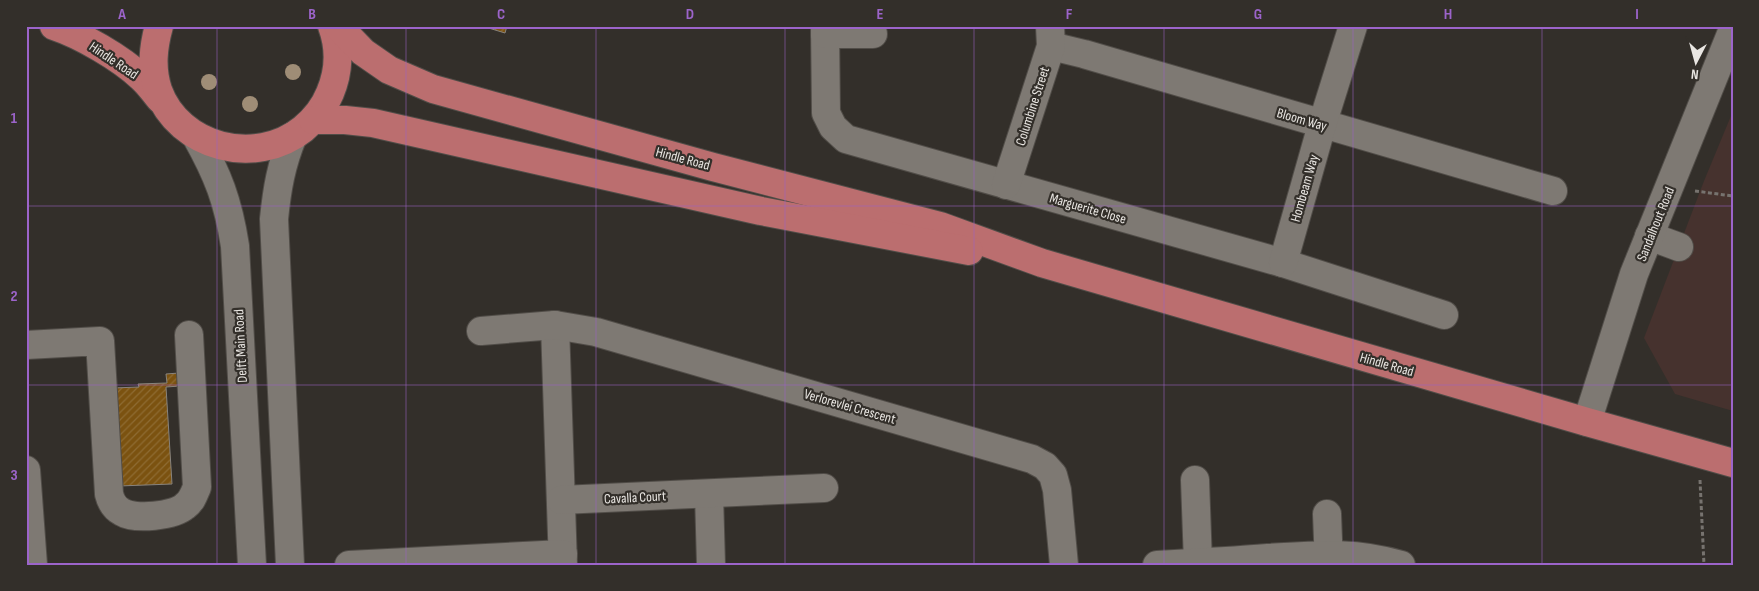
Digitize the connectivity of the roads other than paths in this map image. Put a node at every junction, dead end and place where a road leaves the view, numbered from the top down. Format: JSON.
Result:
{"nodes":[{"id":1,"x":54,"y":26,"type":"edge"},
{"id":2,"x":159,"y":26,"type":"edge"},
{"id":3,"x":332,"y":26,"type":"edge"},
{"id":4,"x":338,"y":26,"type":"edge"},
{"id":5,"x":1352,"y":26,"type":"edge"},
{"id":6,"x":1733,"y":29,"type":"edge"},
{"id":7,"x":824,"y":30,"type":"edge"},
{"id":8,"x":873,"y":34,"type":"dead end"},
{"id":9,"x":1050,"y":36,"type":"edge"},
{"id":10,"x":166,"y":105,"type":"junction"},
{"id":11,"x":1322,"y":125,"type":"junction"},
{"id":12,"x":303,"y":128,"type":"junction"},
{"id":13,"x":196,"y":136,"type":"junction"},
{"id":14,"x":1006,"y":185,"type":"junction"},
{"id":15,"x":1553,"y":191,"type":"dead end"},
{"id":16,"x":1649,"y":236,"type":"junction"},
{"id":17,"x":1679,"y":248,"type":"dead end"},
{"id":18,"x":1042,"y":262,"type":"junction"},
{"id":19,"x":1283,"y":263,"type":"junction"},
{"id":20,"x":1444,"y":315,"type":"dead end"},
{"id":21,"x":555,"y":324,"type":"junction"},
{"id":22,"x":481,"y":331,"type":"dead end"},
{"id":23,"x":189,"y":336,"type":"dead end"},
{"id":24,"x":26,"y":345,"type":"edge"},
{"id":25,"x":1587,"y":422,"type":"junction"},
{"id":26,"x":1733,"y":463,"type":"edge"},
{"id":27,"x":26,"y":470,"type":"edge"},
{"id":28,"x":1195,"y":480,"type":"dead end"},
{"id":29,"x":824,"y":488,"type":"dead end"},
{"id":30,"x":709,"y":494,"type":"junction"},
{"id":31,"x":561,"y":500,"type":"junction"},
{"id":32,"x":1327,"y":514,"type":"dead end"},
{"id":33,"x":563,"y":559,"type":"edge"},
{"id":34,"x":1329,"y":559,"type":"edge"},
{"id":35,"x":1198,"y":563,"type":"junction"},
{"id":36,"x":32,"y":565,"type":"edge"},
{"id":37,"x":252,"y":565,"type":"edge"},
{"id":38,"x":290,"y":565,"type":"edge"},
{"id":39,"x":349,"y":565,"type":"edge"},
{"id":40,"x":711,"y":565,"type":"edge"},
{"id":41,"x":1064,"y":565,"type":"edge"},
{"id":42,"x":1157,"y":565,"type":"edge"},
{"id":43,"x":1400,"y":565,"type":"edge"}],
"edges":[{"from":1,"to":10,"type":"main road","name":"Hindle Road"},
{"from":2,"to":10,"type":"main road"},
{"from":3,"to":12,"type":"main road"},
{"from":4,"to":18,"type":"main road","name":"Hindle Road"},
{"from":5,"to":11,"type":"street","name":"Hombeam Way"},
{"from":6,"to":16,"type":"street","name":"Sandalhout Road"},
{"from":7,"to":8,"type":"street"},
{"from":7,"to":14,"type":"street","name":"Marguerite Close"},
{"from":9,"to":11,"type":"street","name":"Bloom Way"},
{"from":9,"to":14,"type":"street","name":"Columbine Street"},
{"from":10,"to":13,"type":"main road"},
{"from":11,"to":15,"type":"street","name":"Bloom Way"},
{"from":11,"to":19,"type":"street","name":"Hombeam Way"},
{"from":12,"to":13,"type":"main road"},
{"from":12,"to":18,"type":"main road","name":"Hindle Road"},
{"from":12,"to":38,"type":"street"},
{"from":13,"to":37,"type":"street","name":"Delft Main Road"},
{"from":14,"to":19,"type":"street","name":"Marguerite Close"},
{"from":16,"to":17,"type":"street"},
{"from":16,"to":25,"type":"street","name":"Sandalhout Road"},
{"from":18,"to":25,"type":"main road","name":"Hindle Road"},
{"from":19,"to":20,"type":"street","name":"Marguerite Close"},
{"from":21,"to":22,"type":"street","name":"Verlorevlei Crescent"},
{"from":21,"to":31,"type":"street"},
{"from":21,"to":41,"type":"street","name":"Verlorevlei Crescent"},
{"from":23,"to":24,"type":"street"},
{"from":25,"to":26,"type":"main road","name":"Hindle Road"},
{"from":27,"to":36,"type":"street"},
{"from":28,"to":35,"type":"street"},
{"from":29,"to":30,"type":"street","name":"Cavalla Court"},
{"from":30,"to":31,"type":"street","name":"Cavalla Court"},
{"from":30,"to":40,"type":"street"},
{"from":31,"to":33,"type":"street"},
{"from":32,"to":34,"type":"street"},
{"from":33,"to":39,"type":"street"},
{"from":34,"to":35,"type":"street"},
{"from":34,"to":43,"type":"street"},
{"from":35,"to":42,"type":"street"}]}
